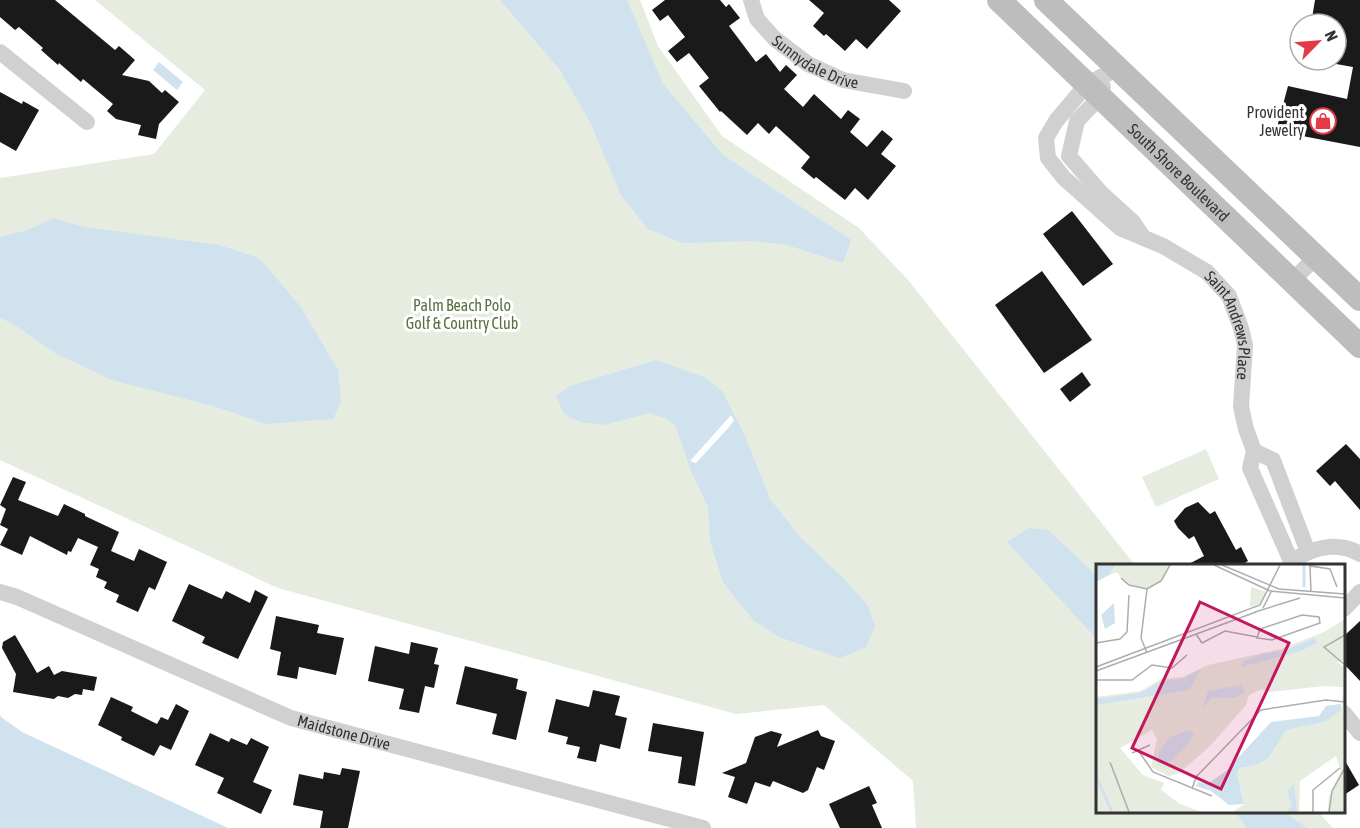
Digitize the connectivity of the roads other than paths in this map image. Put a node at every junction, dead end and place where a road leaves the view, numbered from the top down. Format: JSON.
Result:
{"nodes":[{"id":1,"x":751,"y":0,"type":"edge"},
{"id":2,"x":999,"y":0,"type":"edge"},
{"id":3,"x":1046,"y":0,"type":"edge"},
{"id":4,"x":0,"y":52,"type":"edge"},
{"id":5,"x":1102,"y":80,"type":"junction"},
{"id":6,"x":904,"y":92,"type":"dead end"},
{"id":7,"x":87,"y":122,"type":"dead end"},
{"id":8,"x":1144,"y":238,"type":"junction"},
{"id":9,"x":1317,"y":256,"type":"junction"},
{"id":10,"x":1292,"y":281,"type":"junction"},
{"id":11,"x":1360,"y":299,"type":"edge"},
{"id":12,"x":1360,"y":346,"type":"edge"},
{"id":13,"x":1254,"y":451,"type":"junction"},
{"id":14,"x":1308,"y":552,"type":"junction"},
{"id":15,"x":1360,"y":554,"type":"edge"},
{"id":16,"x":1288,"y":563,"type":"edge"},
{"id":17,"x":0,"y":592,"type":"edge"},
{"id":18,"x":1360,"y":592,"type":"edge"},
{"id":19,"x":1345,"y":608,"type":"edge"},
{"id":20,"x":1345,"y":714,"type":"edge"},
{"id":21,"x":1360,"y":733,"type":"edge"},
{"id":22,"x":703,"y":828,"type":"edge"}],
"edges":[{"from":1,"to":6,"type":"street","name":"Sunnydale Drive"},
{"from":2,"to":5,"type":"street","name":"South Shore Boulevard"},
{"from":3,"to":5,"type":"street","name":"South Shore Boulevard"},
{"from":4,"to":7,"type":"street"},
{"from":5,"to":8,"type":"street","name":"Saint Andrews Place"},
{"from":5,"to":8,"type":"street","name":"Saint Andrews Place"},
{"from":5,"to":9,"type":"street","name":"South Shore Boulevard"},
{"from":5,"to":10,"type":"street","name":"South Shore Boulevard"},
{"from":8,"to":13,"type":"street","name":"Saint Andrews Place"},
{"from":9,"to":10,"type":"street"},
{"from":9,"to":11,"type":"street","name":"South Shore Boulevard"},
{"from":10,"to":12,"type":"street","name":"South Shore Boulevard"},
{"from":13,"to":14,"type":"street"},
{"from":13,"to":16,"type":"street","name":"Saint Andrews Place"},
{"from":14,"to":15,"type":"street","name":"Saint Andrews Place"},
{"from":14,"to":16,"type":"street","name":"Saint Andrews Place"},
{"from":17,"to":22,"type":"street","name":"Maidstone Drive"},
{"from":18,"to":19,"type":"street"},
{"from":20,"to":21,"type":"street"}]}
